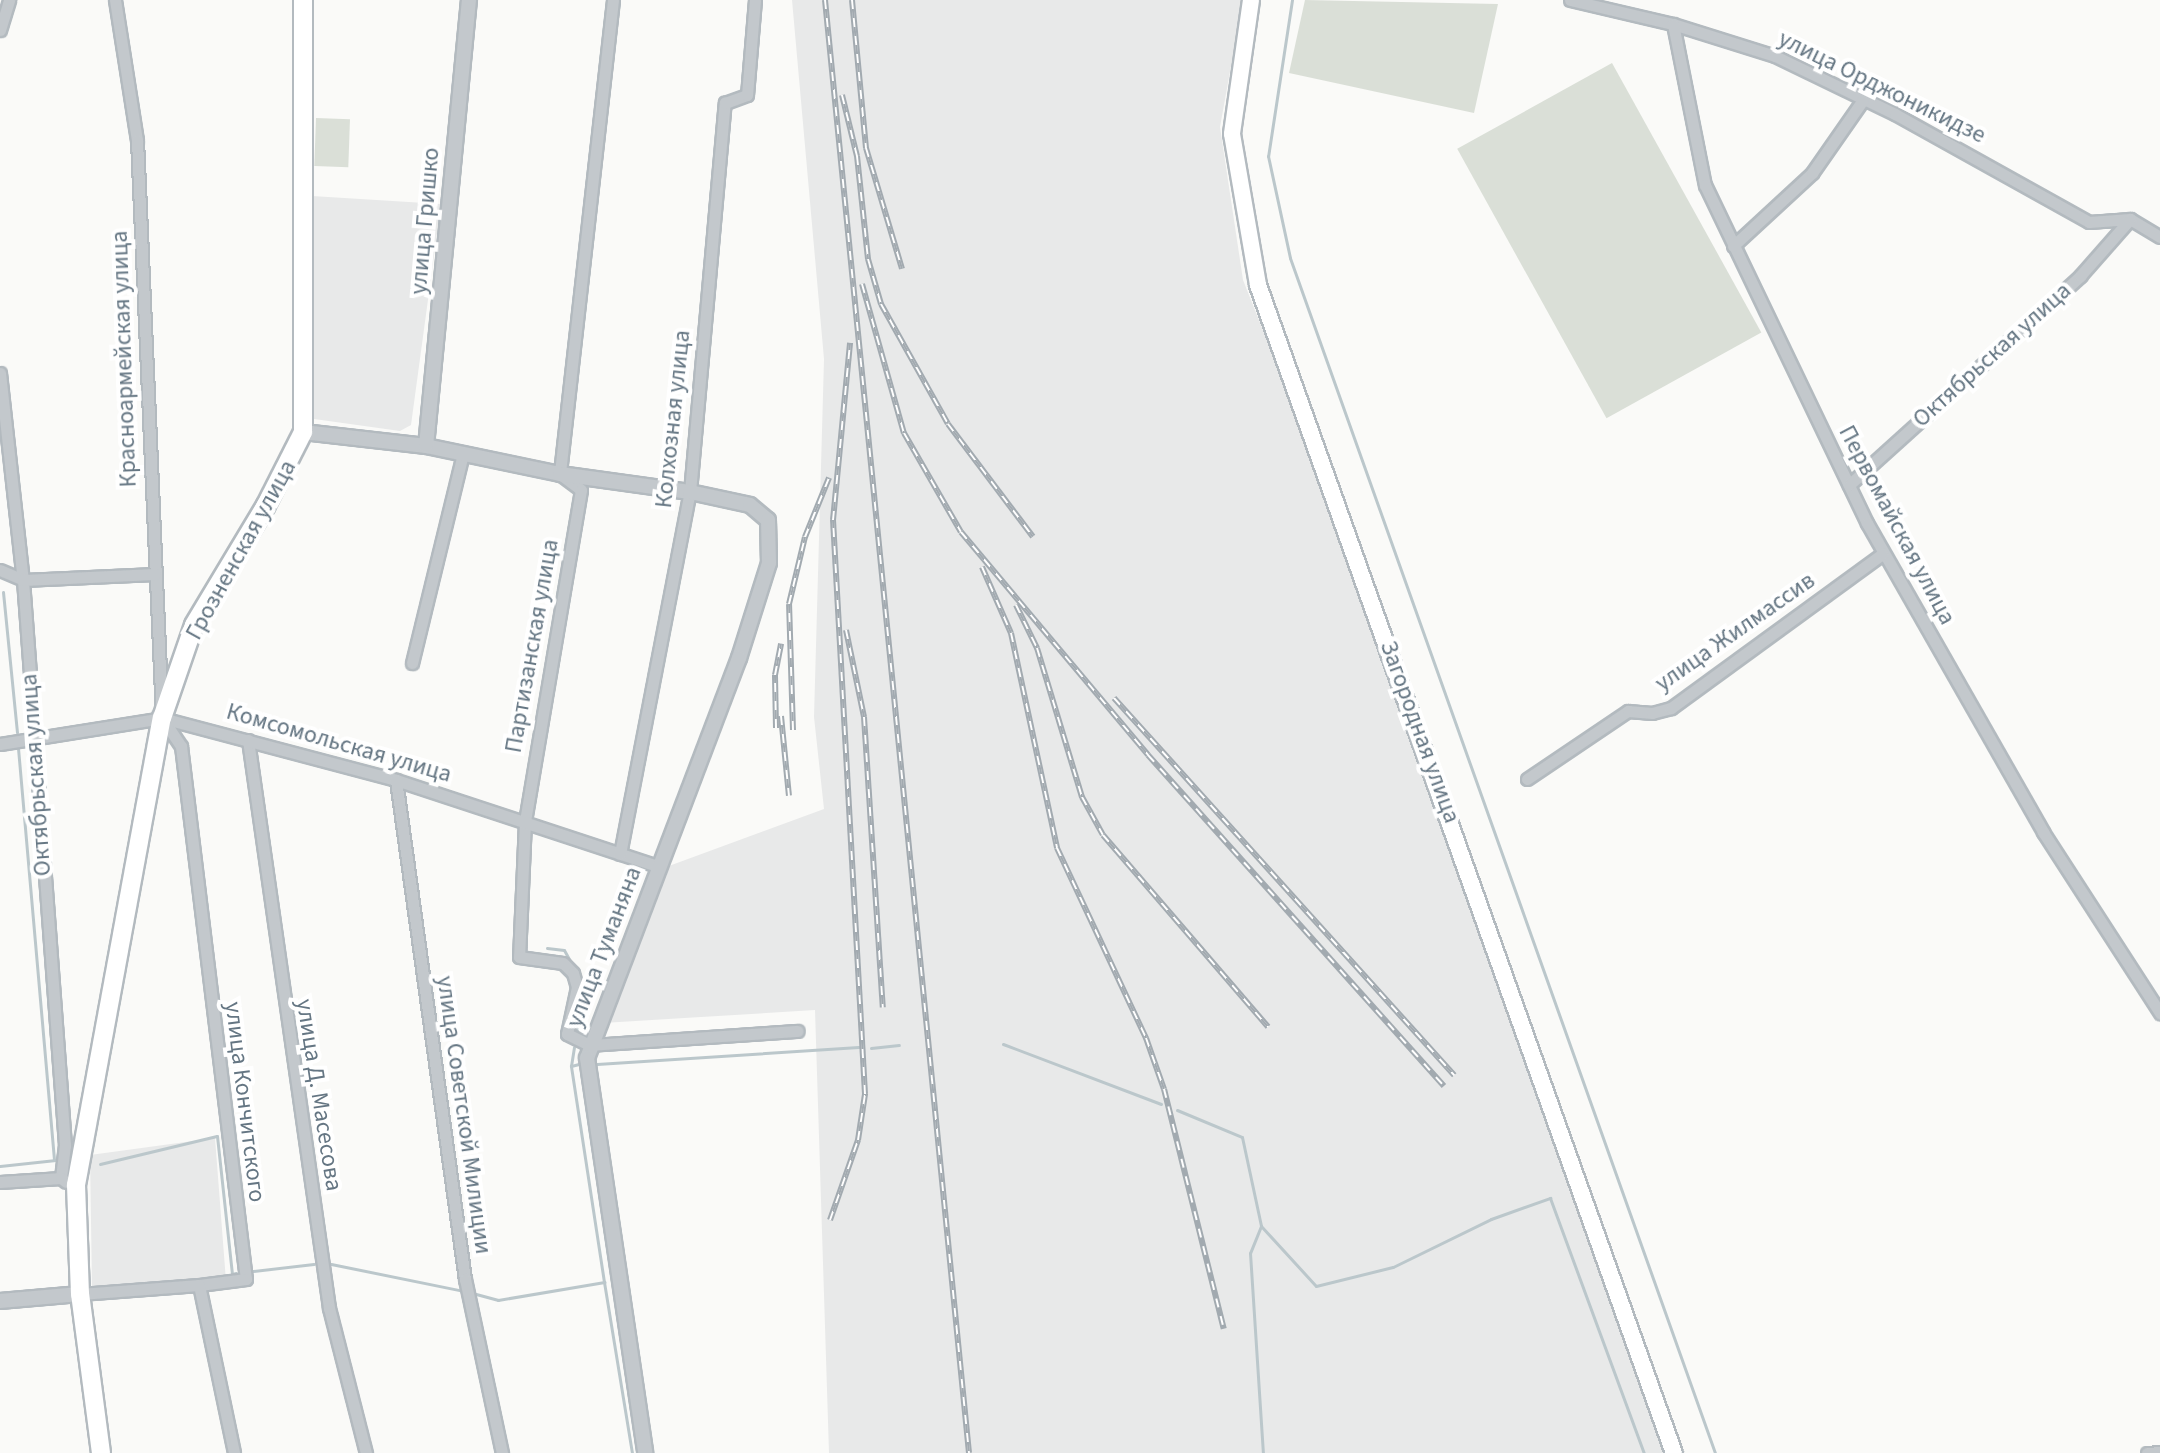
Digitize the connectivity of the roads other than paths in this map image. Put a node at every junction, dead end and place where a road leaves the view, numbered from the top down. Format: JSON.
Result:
{"nodes":[{"id":1,"x":9,"y":0,"type":"edge"},
{"id":2,"x":115,"y":0,"type":"edge"},
{"id":3,"x":303,"y":0,"type":"edge"},
{"id":4,"x":469,"y":0,"type":"edge"},
{"id":5,"x":613,"y":0,"type":"edge"},
{"id":6,"x":755,"y":0,"type":"edge"},
{"id":7,"x":1251,"y":0,"type":"edge"},
{"id":8,"x":1570,"y":0,"type":"edge"},
{"id":9,"x":1673,"y":24,"type":"junction"},
{"id":10,"x":0,"y":30,"type":"edge"},
{"id":11,"x":1863,"y":100,"type":"junction"},
{"id":12,"x":2130,"y":219,"type":"junction"},
{"id":13,"x":2160,"y":237,"type":"edge"},
{"id":14,"x":1733,"y":246,"type":"junction"},
{"id":15,"x":0,"y":373,"type":"edge"},
{"id":16,"x":303,"y":432,"type":"junction"},
{"id":17,"x":426,"y":446,"type":"junction"},
{"id":18,"x":463,"y":453,"type":"junction"},
{"id":19,"x":560,"y":474,"type":"junction"},
{"id":20,"x":1849,"y":485,"type":"junction"},
{"id":21,"x":690,"y":492,"type":"junction"},
{"id":22,"x":1882,"y":554,"type":"junction"},
{"id":23,"x":0,"y":570,"type":"edge"},
{"id":24,"x":155,"y":574,"type":"junction"},
{"id":25,"x":23,"y":580,"type":"junction"},
{"id":26,"x":412,"y":663,"type":"dead end"},
{"id":27,"x":162,"y":718,"type":"junction"},
{"id":28,"x":32,"y":738,"type":"junction"},
{"id":29,"x":248,"y":740,"type":"junction"},
{"id":30,"x":0,"y":744,"type":"edge"},
{"id":31,"x":1527,"y":779,"type":"dead end"},
{"id":32,"x":396,"y":780,"type":"junction"},
{"id":33,"x":525,"y":821,"type":"junction"},
{"id":34,"x":620,"y":854,"type":"junction"},
{"id":35,"x":658,"y":866,"type":"junction"},
{"id":36,"x":2160,"y":1013,"type":"edge"},
{"id":37,"x":798,"y":1031,"type":"dead end"},
{"id":38,"x":590,"y":1045,"type":"junction"},
{"id":39,"x":69,"y":1181,"type":"junction"},
{"id":40,"x":0,"y":1182,"type":"edge"},
{"id":41,"x":199,"y":1285,"type":"junction"},
{"id":42,"x":80,"y":1294,"type":"junction"},
{"id":43,"x":0,"y":1301,"type":"edge"},
{"id":44,"x":2160,"y":1452,"type":"edge"},
{"id":45,"x":101,"y":1453,"type":"edge"},
{"id":46,"x":234,"y":1453,"type":"edge"},
{"id":47,"x":366,"y":1453,"type":"edge"},
{"id":48,"x":502,"y":1453,"type":"edge"},
{"id":49,"x":645,"y":1453,"type":"edge"},
{"id":50,"x":1674,"y":1453,"type":"edge"},
{"id":51,"x":2147,"y":1453,"type":"edge"}],
"edges":[{"from":1,"to":10,"type":"street"},
{"from":2,"to":24,"type":"street","name":"Красноармейская улица"},
{"from":3,"to":16,"type":"main road","name":"Грозненская улица"},
{"from":4,"to":17,"type":"street","name":"улица Гришко"},
{"from":5,"to":19,"type":"street"},
{"from":6,"to":21,"type":"street","name":"Колхозная улица"},
{"from":7,"to":50,"type":"main road","name":"Загородная улица"},
{"from":8,"to":9,"type":"street","name":"улица Орджоникидзе"},
{"from":9,"to":11,"type":"street","name":"улица Орджоникидзе"},
{"from":9,"to":14,"type":"street","name":"Первомайская улица"},
{"from":11,"to":12,"type":"street","name":"улица Орджоникидзе"},
{"from":11,"to":14,"type":"street"},
{"from":12,"to":13,"type":"street"},
{"from":12,"to":20,"type":"street","name":"Октябрьская улица"},
{"from":14,"to":20,"type":"street","name":"Первомайская улица"},
{"from":15,"to":25,"type":"street","name":"Октябрьская улица"},
{"from":16,"to":17,"type":"street"},
{"from":16,"to":27,"type":"main road","name":"Грозненская улица"},
{"from":17,"to":18,"type":"street"},
{"from":18,"to":19,"type":"street"},
{"from":18,"to":26,"type":"street"},
{"from":19,"to":21,"type":"street"},
{"from":19,"to":33,"type":"street","name":"Партизанская улица"},
{"from":20,"to":22,"type":"street","name":"Первомайская улица"},
{"from":21,"to":34,"type":"street","name":"Колхозная улица"},
{"from":21,"to":35,"type":"street","name":"улица Туманяна"},
{"from":22,"to":31,"type":"street","name":"улица Жилмассив"},
{"from":22,"to":36,"type":"street","name":"Первомайская улица"},
{"from":23,"to":25,"type":"street"},
{"from":24,"to":25,"type":"street"},
{"from":24,"to":27,"type":"street","name":"Красноармейская улица"},
{"from":25,"to":28,"type":"street","name":"Октябрьская улица"},
{"from":27,"to":28,"type":"street","name":"Комсомольская улица"},
{"from":27,"to":29,"type":"street","name":"Комсомольская улица"},
{"from":27,"to":39,"type":"main road","name":"Грозненская улица"},
{"from":27,"to":41,"type":"street","name":"улица Кончитского"},
{"from":28,"to":30,"type":"street","name":"Комсомольская улица"},
{"from":28,"to":39,"type":"street","name":"Октябрьская улица"},
{"from":29,"to":32,"type":"street","name":"Комсомольская улица"},
{"from":29,"to":47,"type":"street","name":"улица Д. Масесова"},
{"from":32,"to":33,"type":"street","name":"Комсомольская улица"},
{"from":32,"to":48,"type":"street","name":"улица Советской Милиции"},
{"from":33,"to":34,"type":"street","name":"Комсомольская улица"},
{"from":33,"to":38,"type":"street","name":"Партизанская улица"},
{"from":34,"to":35,"type":"street","name":"Комсомольская улица"},
{"from":35,"to":38,"type":"street","name":"улица Туманяна"},
{"from":37,"to":38,"type":"street"},
{"from":38,"to":49,"type":"street","name":"улица Туманяна"},
{"from":39,"to":40,"type":"street"},
{"from":39,"to":42,"type":"main road","name":"Октябрьская улица"},
{"from":41,"to":42,"type":"street"},
{"from":41,"to":46,"type":"street"},
{"from":42,"to":43,"type":"street"},
{"from":42,"to":45,"type":"main road","name":"Октябрьская улица"},
{"from":44,"to":51,"type":"street"}]}
